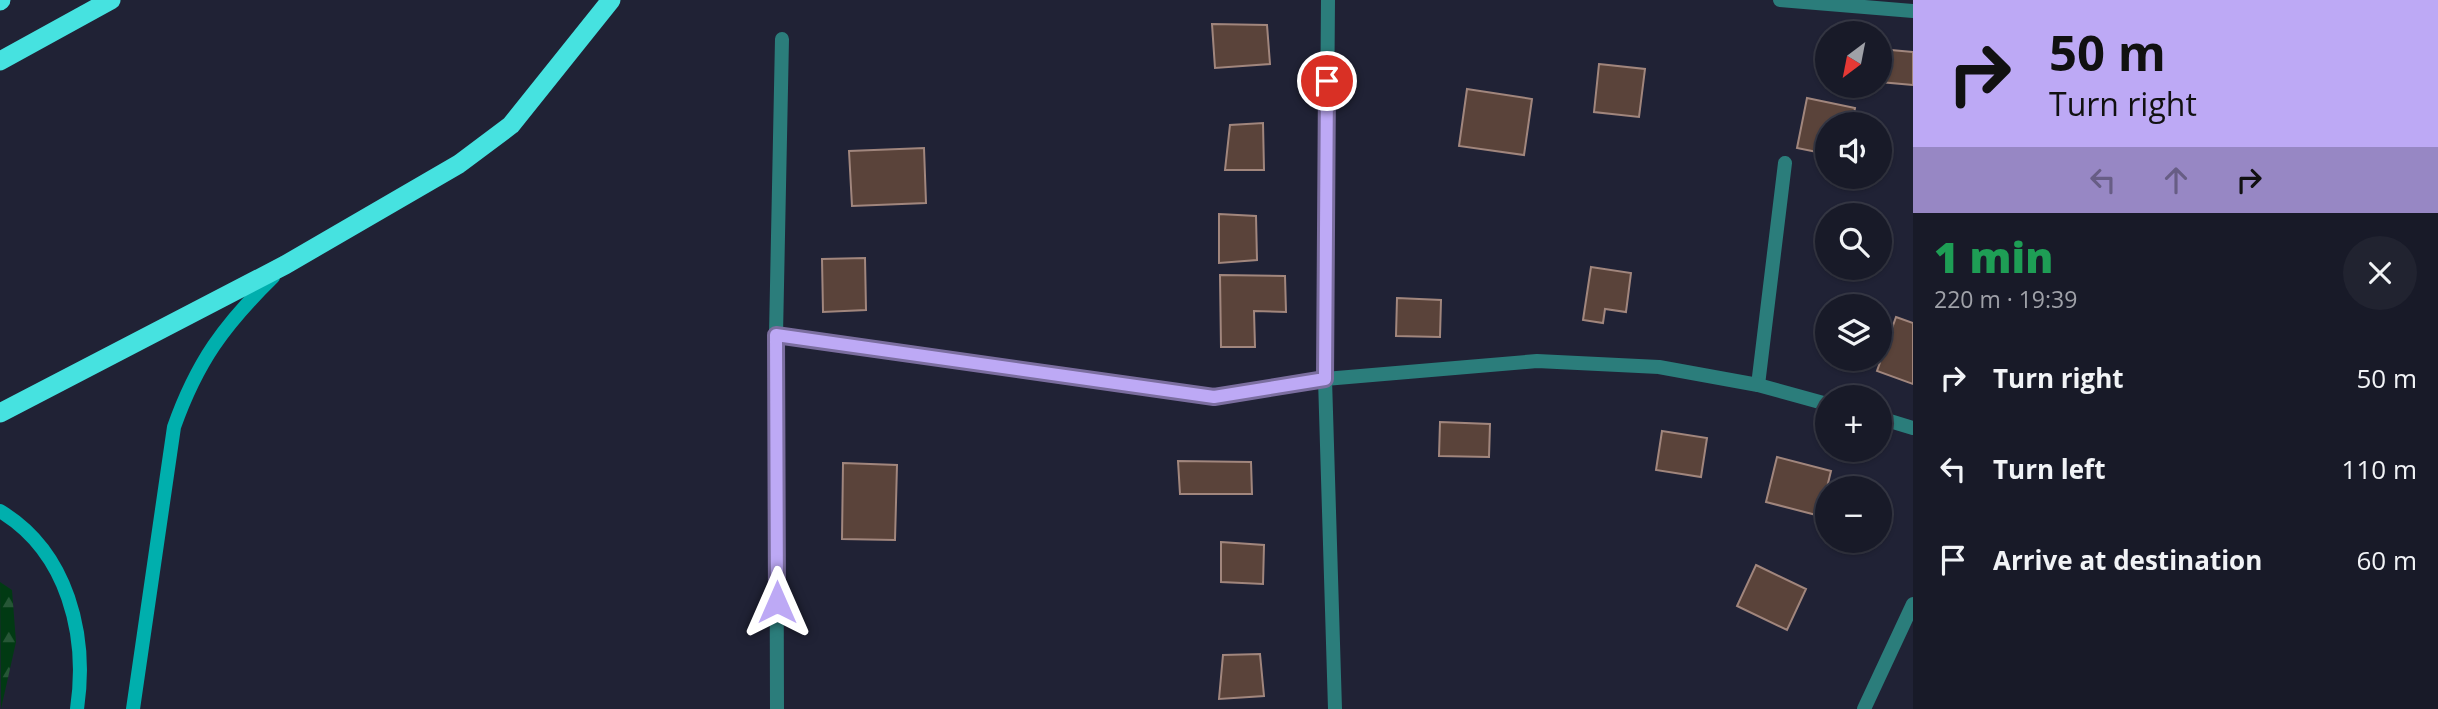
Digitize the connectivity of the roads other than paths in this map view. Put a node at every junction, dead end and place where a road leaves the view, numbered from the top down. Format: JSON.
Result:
{"nodes":[{"id":1,"x":111,"y":0,"type":"edge"},
{"id":2,"x":599,"y":0,"type":"edge"},
{"id":3,"x":611,"y":0,"type":"edge"},
{"id":4,"x":1328,"y":0,"type":"edge"},
{"id":5,"x":1780,"y":0,"type":"edge"},
{"id":6,"x":1913,"y":11,"type":"edge"},
{"id":7,"x":782,"y":38,"type":"dead end"},
{"id":8,"x":0,"y":61,"type":"edge"},
{"id":9,"x":547,"y":82,"type":"junction"},
{"id":10,"x":1785,"y":163,"type":"dead end"},
{"id":11,"x":285,"y":265,"type":"junction"},
{"id":12,"x":776,"y":335,"type":"junction"},
{"id":13,"x":1325,"y":379,"type":"junction"},
{"id":14,"x":1758,"y":385,"type":"junction"},
{"id":15,"x":1815,"y":401,"type":"edge"},
{"id":16,"x":0,"y":413,"type":"edge"},
{"id":17,"x":1892,"y":422,"type":"edge"},
{"id":18,"x":1913,"y":428,"type":"edge"},
{"id":19,"x":0,"y":511,"type":"edge"},
{"id":20,"x":1913,"y":604,"type":"edge"},
{"id":21,"x":76,"y":709,"type":"edge"},
{"id":22,"x":133,"y":709,"type":"edge"},
{"id":23,"x":777,"y":709,"type":"edge"},
{"id":24,"x":1335,"y":709,"type":"edge"},
{"id":25,"x":1864,"y":709,"type":"edge"}],
"edges":[{"from":1,"to":8,"type":"highway"},
{"from":2,"to":9,"type":"highway"},
{"from":3,"to":9,"type":"highway"},
{"from":4,"to":13,"type":"street"},
{"from":5,"to":6,"type":"street"},
{"from":7,"to":12,"type":"street"},
{"from":9,"to":11,"type":"highway"},
{"from":10,"to":14,"type":"street"},
{"from":11,"to":16,"type":"highway"},
{"from":11,"to":22,"type":"main road"},
{"from":12,"to":13,"type":"street"},
{"from":12,"to":23,"type":"street"},
{"from":13,"to":14,"type":"street"},
{"from":13,"to":24,"type":"street"},
{"from":14,"to":15,"type":"street"},
{"from":17,"to":18,"type":"street"},
{"from":19,"to":21,"type":"main road"},
{"from":20,"to":25,"type":"street"}]}
